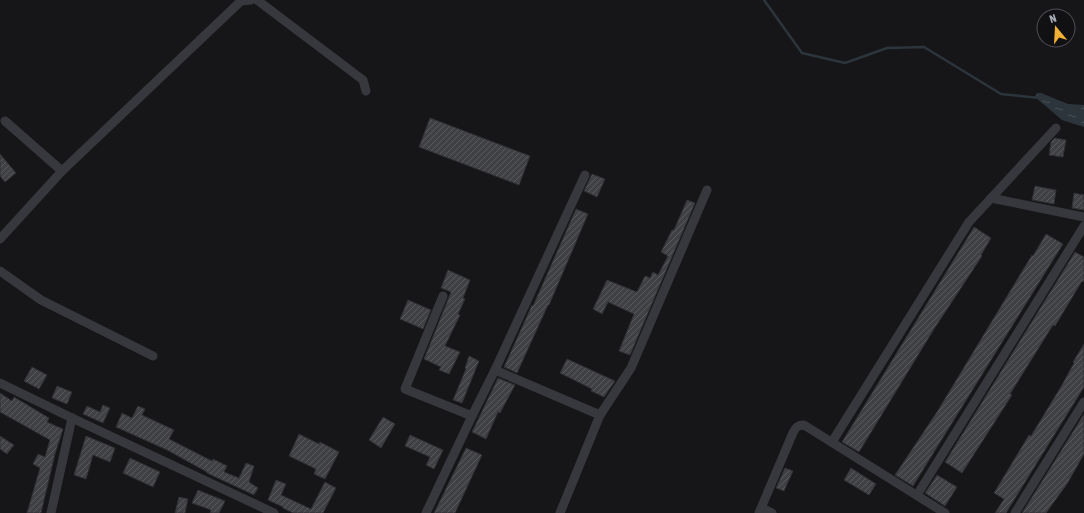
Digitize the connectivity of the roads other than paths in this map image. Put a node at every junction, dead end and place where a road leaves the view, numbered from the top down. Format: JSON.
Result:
{"nodes":[{"id":1,"x":251,"y":0,"type":"edge"},
{"id":2,"x":257,"y":0,"type":"edge"},
{"id":3,"x":366,"y":91,"type":"dead end"},
{"id":4,"x":5,"y":121,"type":"dead end"},
{"id":5,"x":1056,"y":128,"type":"dead end"},
{"id":6,"x":62,"y":171,"type":"junction"},
{"id":7,"x":585,"y":175,"type":"dead end"},
{"id":8,"x":707,"y":190,"type":"dead end"},
{"id":9,"x":992,"y":198,"type":"junction"},
{"id":10,"x":1084,"y":217,"type":"edge"},
{"id":11,"x":1084,"y":226,"type":"edge"},
{"id":12,"x":0,"y":240,"type":"edge"},
{"id":13,"x":0,"y":271,"type":"edge"},
{"id":14,"x":444,"y":296,"type":"dead end"},
{"id":15,"x":153,"y":356,"type":"dead end"},
{"id":16,"x":495,"y":370,"type":"junction"},
{"id":17,"x":0,"y":383,"type":"edge"},
{"id":18,"x":1084,"y":402,"type":"edge"},
{"id":19,"x":600,"y":415,"type":"junction"},
{"id":20,"x":472,"y":416,"type":"junction"},
{"id":21,"x":72,"y":418,"type":"junction"},
{"id":22,"x":832,"y":442,"type":"junction"},
{"id":23,"x":917,"y":495,"type":"junction"},
{"id":24,"x":760,"y":510,"type":"edge"},
{"id":25,"x":51,"y":513,"type":"edge"},
{"id":26,"x":274,"y":513,"type":"edge"},
{"id":27,"x":426,"y":513,"type":"edge"},
{"id":28,"x":560,"y":513,"type":"edge"},
{"id":29,"x":772,"y":513,"type":"edge"},
{"id":30,"x":946,"y":513,"type":"edge"},
{"id":31,"x":1015,"y":513,"type":"edge"}],
"edges":[{"from":1,"to":6,"type":"street"},
{"from":2,"to":3,"type":"street"},
{"from":4,"to":6,"type":"street"},
{"from":5,"to":9,"type":"street"},
{"from":6,"to":12,"type":"street"},
{"from":7,"to":16,"type":"street"},
{"from":8,"to":19,"type":"street"},
{"from":9,"to":10,"type":"street"},
{"from":9,"to":22,"type":"street"},
{"from":11,"to":23,"type":"street"},
{"from":13,"to":15,"type":"street"},
{"from":14,"to":20,"type":"street"},
{"from":16,"to":19,"type":"street"},
{"from":16,"to":20,"type":"street"},
{"from":17,"to":21,"type":"street"},
{"from":18,"to":31,"type":"street"},
{"from":19,"to":28,"type":"street"},
{"from":20,"to":27,"type":"street"},
{"from":21,"to":25,"type":"street"},
{"from":21,"to":26,"type":"street"},
{"from":22,"to":23,"type":"street"},
{"from":22,"to":24,"type":"street"},
{"from":23,"to":30,"type":"street"},
{"from":24,"to":29,"type":"street"}]}
